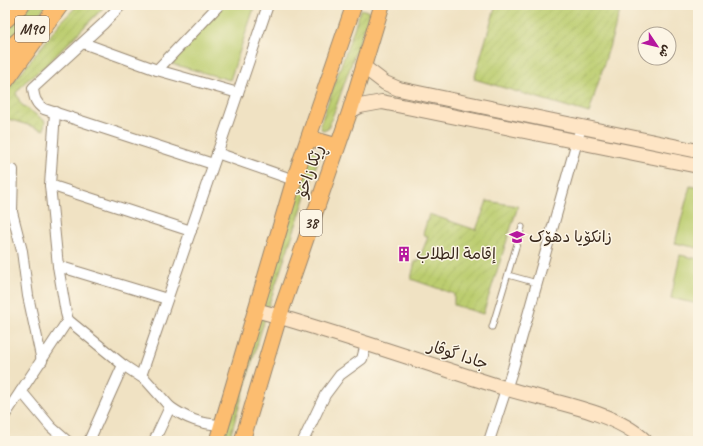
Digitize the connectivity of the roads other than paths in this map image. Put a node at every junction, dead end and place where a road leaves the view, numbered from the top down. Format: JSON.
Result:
{"nodes":[{"id":1,"x":20,"y":5,"type":"edge"},
{"id":2,"x":58,"y":5,"type":"edge"},
{"id":3,"x":121,"y":5,"type":"edge"},
{"id":4,"x":219,"y":5,"type":"edge"},
{"id":5,"x":268,"y":5,"type":"edge"},
{"id":6,"x":354,"y":5,"type":"edge"},
{"id":7,"x":382,"y":5,"type":"edge"},
{"id":8,"x":5,"y":19,"type":"edge"},
{"id":9,"x":83,"y":43,"type":"junction"},
{"id":10,"x":5,"y":54,"type":"edge"},
{"id":11,"x":364,"y":66,"type":"junction"},
{"id":12,"x":157,"y":70,"type":"junction"},
{"id":13,"x":5,"y":80,"type":"edge"},
{"id":14,"x":399,"y":89,"type":"junction"},
{"id":15,"x":238,"y":93,"type":"junction"},
{"id":16,"x":396,"y":105,"type":"junction"},
{"id":17,"x":350,"y":111,"type":"junction"},
{"id":18,"x":56,"y":112,"type":"junction"},
{"id":19,"x":581,"y":127,"type":"junction"},
{"id":20,"x":309,"y":138,"type":"junction"},
{"id":21,"x":577,"y":141,"type":"junction"},
{"id":22,"x":337,"y":146,"type":"junction"},
{"id":23,"x":698,"y":151,"type":"edge"},
{"id":24,"x":217,"y":153,"type":"junction"},
{"id":25,"x":213,"y":164,"type":"junction"},
{"id":26,"x":698,"y":166,"type":"edge"},
{"id":27,"x":14,"y":170,"type":"dead end"},
{"id":28,"x":294,"y":180,"type":"junction"},
{"id":29,"x":50,"y":185,"type":"junction"},
{"id":30,"x":522,"y":227,"type":"dead end"},
{"id":31,"x":190,"y":231,"type":"junction"},
{"id":32,"x":58,"y":266,"type":"junction"},
{"id":33,"x":508,"y":275,"type":"junction"},
{"id":34,"x":537,"y":283,"type":"junction"},
{"id":35,"x":167,"y":299,"type":"junction"},
{"id":36,"x":256,"y":310,"type":"junction"},
{"id":37,"x":279,"y":317,"type":"junction"},
{"id":38,"x":68,"y":320,"type":"junction"},
{"id":39,"x":492,"y":328,"type":"dead end"},
{"id":40,"x":366,"y":344,"type":"junction"},
{"id":41,"x":42,"y":361,"type":"junction"},
{"id":42,"x":123,"y":365,"type":"junction"},
{"id":43,"x":141,"y":376,"type":"junction"},
{"id":44,"x":506,"y":389,"type":"junction"},
{"id":45,"x":21,"y":391,"type":"junction"},
{"id":46,"x":170,"y":407,"type":"junction"},
{"id":47,"x":5,"y":415,"type":"edge"},
{"id":48,"x":221,"y":425,"type":"junction"},
{"id":49,"x":67,"y":441,"type":"edge"},
{"id":50,"x":89,"y":441,"type":"edge"},
{"id":51,"x":154,"y":441,"type":"edge"},
{"id":52,"x":217,"y":441,"type":"edge"},
{"id":53,"x":242,"y":441,"type":"edge"},
{"id":54,"x":303,"y":441,"type":"edge"},
{"id":55,"x":489,"y":441,"type":"edge"},
{"id":56,"x":645,"y":441,"type":"edge"}],
"edges":[{"from":1,"to":8,"type":"highway","number":"M90"},
{"from":2,"to":10,"type":"highway","number":"M90"},
{"from":2,"to":13,"type":"highway"},
{"from":3,"to":9,"type":"street"},
{"from":4,"to":12,"type":"street"},
{"from":5,"to":15,"type":"street"},
{"from":6,"to":20,"type":"main road","name":"ڕێکا زاخۆ","number":"38"},
{"from":7,"to":11,"type":"main road","name":"ڕێکا زاخۆ","number":"38"},
{"from":9,"to":12,"type":"street"},
{"from":9,"to":18,"type":"street"},
{"from":11,"to":14,"type":"street"},
{"from":11,"to":17,"type":"main road","name":"ڕێکا زاخۆ","number":"38"},
{"from":12,"to":15,"type":"street"},
{"from":14,"to":16,"type":"street"},
{"from":14,"to":19,"type":"street"},
{"from":15,"to":24,"type":"street"},
{"from":16,"to":17,"type":"street"},
{"from":16,"to":21,"type":"street"},
{"from":17,"to":22,"type":"main road","name":"ڕێکا زاخۆ","number":"38"},
{"from":18,"to":25,"type":"street"},
{"from":18,"to":29,"type":"street"},
{"from":19,"to":21,"type":"street"},
{"from":19,"to":23,"type":"street"},
{"from":20,"to":22,"type":"main road"},
{"from":20,"to":28,"type":"main road","name":"ڕێکا زاخۆ","number":"38"},
{"from":21,"to":26,"type":"street"},
{"from":21,"to":34,"type":"street"},
{"from":22,"to":37,"type":"main road","name":"ڕێکا زاخۆ","number":"38"},
{"from":24,"to":25,"type":"street"},
{"from":24,"to":28,"type":"street"},
{"from":25,"to":31,"type":"street"},
{"from":27,"to":41,"type":"street"},
{"from":28,"to":36,"type":"main road","name":"ڕێکا زاخۆ","number":"38"},
{"from":29,"to":31,"type":"street"},
{"from":29,"to":32,"type":"street"},
{"from":30,"to":33,"type":"lane"},
{"from":31,"to":35,"type":"street"},
{"from":32,"to":35,"type":"street"},
{"from":32,"to":38,"type":"street"},
{"from":33,"to":34,"type":"lane"},
{"from":33,"to":39,"type":"lane"},
{"from":34,"to":44,"type":"street"},
{"from":35,"to":43,"type":"street"},
{"from":36,"to":37,"type":"street","name":"جادا گوڤار"},
{"from":36,"to":48,"type":"main road","name":"ڕێکا زاخۆ","number":"38"},
{"from":37,"to":40,"type":"street","name":"جادا گوڤار"},
{"from":37,"to":53,"type":"main road","name":"ڕێکا زاخۆ","number":"38"},
{"from":38,"to":41,"type":"street"},
{"from":38,"to":42,"type":"street"},
{"from":40,"to":44,"type":"street","name":"جادا گوڤار"},
{"from":40,"to":54,"type":"street"},
{"from":41,"to":45,"type":"street"},
{"from":42,"to":43,"type":"street"},
{"from":42,"to":50,"type":"street"},
{"from":43,"to":46,"type":"street"},
{"from":44,"to":55,"type":"street"},
{"from":44,"to":56,"type":"street","name":"جادا گوڤار"},
{"from":45,"to":47,"type":"street"},
{"from":45,"to":49,"type":"street"},
{"from":46,"to":48,"type":"street"},
{"from":46,"to":51,"type":"street"},
{"from":48,"to":52,"type":"main road","name":"ڕێکا زاخۆ","number":"38"}]}
